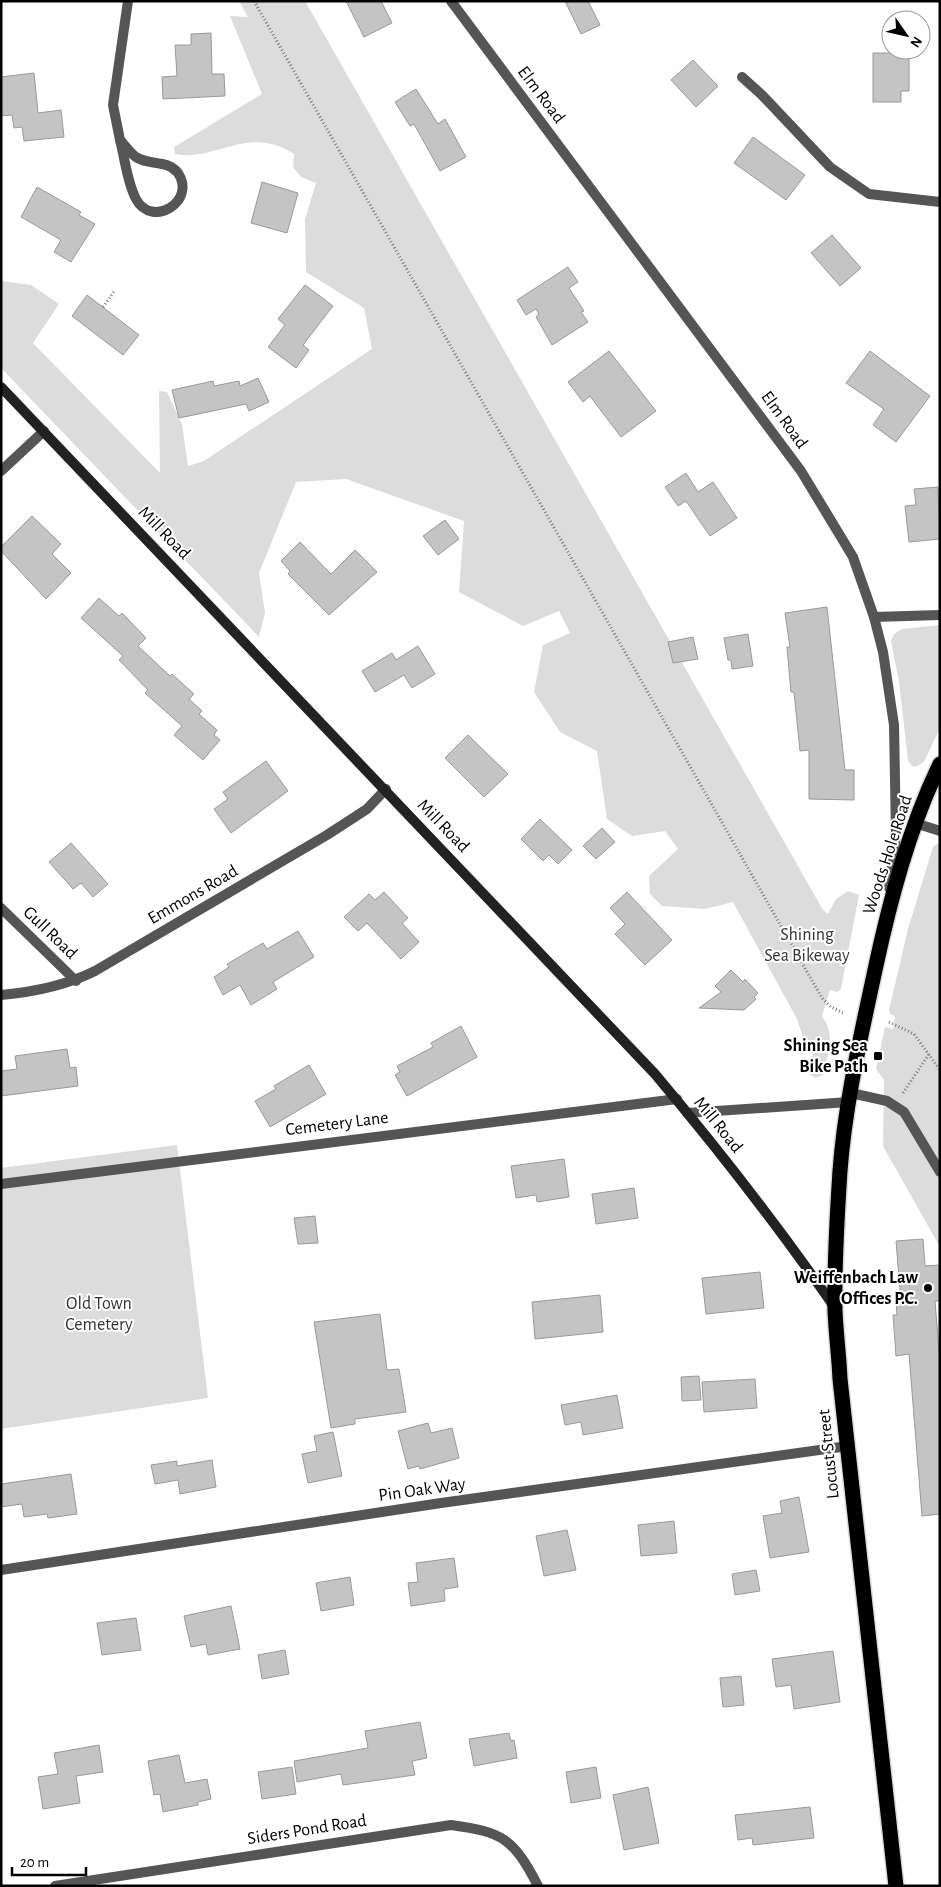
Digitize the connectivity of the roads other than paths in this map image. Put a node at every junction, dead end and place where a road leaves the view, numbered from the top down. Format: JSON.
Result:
{"nodes":[{"id":1,"x":128,"y":1,"type":"edge"},
{"id":2,"x":451,"y":1,"type":"edge"},
{"id":3,"x":742,"y":77,"type":"dead end"},
{"id":4,"x":120,"y":140,"type":"junction"},
{"id":5,"x":940,"y":202,"type":"edge"},
{"id":6,"x":1,"y":387,"type":"edge"},
{"id":7,"x":44,"y":431,"type":"junction"},
{"id":8,"x":1,"y":471,"type":"edge"},
{"id":9,"x":940,"y":615,"type":"edge"},
{"id":10,"x":874,"y":617,"type":"junction"},
{"id":11,"x":940,"y":764,"type":"edge"},
{"id":12,"x":386,"y":789,"type":"junction"},
{"id":13,"x":916,"y":823,"type":"junction"},
{"id":14,"x":940,"y":831,"type":"edge"},
{"id":15,"x":1,"y":908,"type":"edge"},
{"id":16,"x":883,"y":932,"type":"junction"},
{"id":17,"x":76,"y":981,"type":"junction"},
{"id":18,"x":1,"y":995,"type":"edge"},
{"id":19,"x":864,"y":1018,"type":"joint"},
{"id":20,"x":850,"y":1098,"type":"junction"},
{"id":21,"x":676,"y":1099,"type":"junction"},
{"id":22,"x":687,"y":1113,"type":"junction"},
{"id":23,"x":940,"y":1172,"type":"edge"},
{"id":24,"x":1,"y":1184,"type":"edge"},
{"id":25,"x":835,"y":1309,"type":"junction"},
{"id":26,"x":848,"y":1446,"type":"junction"},
{"id":27,"x":1,"y":1570,"type":"edge"},
{"id":28,"x":55,"y":1886,"type":"edge"},
{"id":29,"x":538,"y":1886,"type":"edge"},
{"id":30,"x":896,"y":1886,"type":"edge"}],
"edges":[{"from":1,"to":4,"type":"street"},
{"from":2,"to":10,"type":"street","name":"Elm Road"},
{"from":3,"to":5,"type":"street"},
{"from":4,"to":4,"type":"street"},
{"from":6,"to":7,"type":"street","name":"Mill Road"},
{"from":7,"to":8,"type":"street"},
{"from":7,"to":12,"type":"street","name":"Mill Road"},
{"from":9,"to":10,"type":"street"},
{"from":10,"to":16,"type":"street","name":"Elm Road"},
{"from":11,"to":13,"type":"highway","name":"Woods Hole Road"},
{"from":12,"to":17,"type":"street","name":"Emmons Road"},
{"from":12,"to":21,"type":"street","name":"Mill Road"},
{"from":13,"to":14,"type":"street"},
{"from":13,"to":16,"type":"highway","name":"Woods Hole Road"},
{"from":15,"to":17,"type":"street","name":"Gull Road"},
{"from":16,"to":19,"type":"highway","name":"Woods Hole Road"},
{"from":17,"to":18,"type":"street","name":"Emmons Road"},
{"from":19,"to":20,"type":"highway","name":"Locust Street"},
{"from":20,"to":22,"type":"street"},
{"from":20,"to":23,"type":"street"},
{"from":20,"to":25,"type":"highway","name":"Locust Street"},
{"from":21,"to":22,"type":"street","name":"Mill Road"},
{"from":21,"to":24,"type":"street","name":"Cemetery Lane"},
{"from":22,"to":25,"type":"street","name":"Mill Road"},
{"from":25,"to":26,"type":"highway","name":"Locust Street"},
{"from":26,"to":27,"type":"street","name":"Pin Oak Way"},
{"from":26,"to":30,"type":"highway","name":"Locust Street"},
{"from":28,"to":29,"type":"street","name":"Siders Pond Road"}]}
